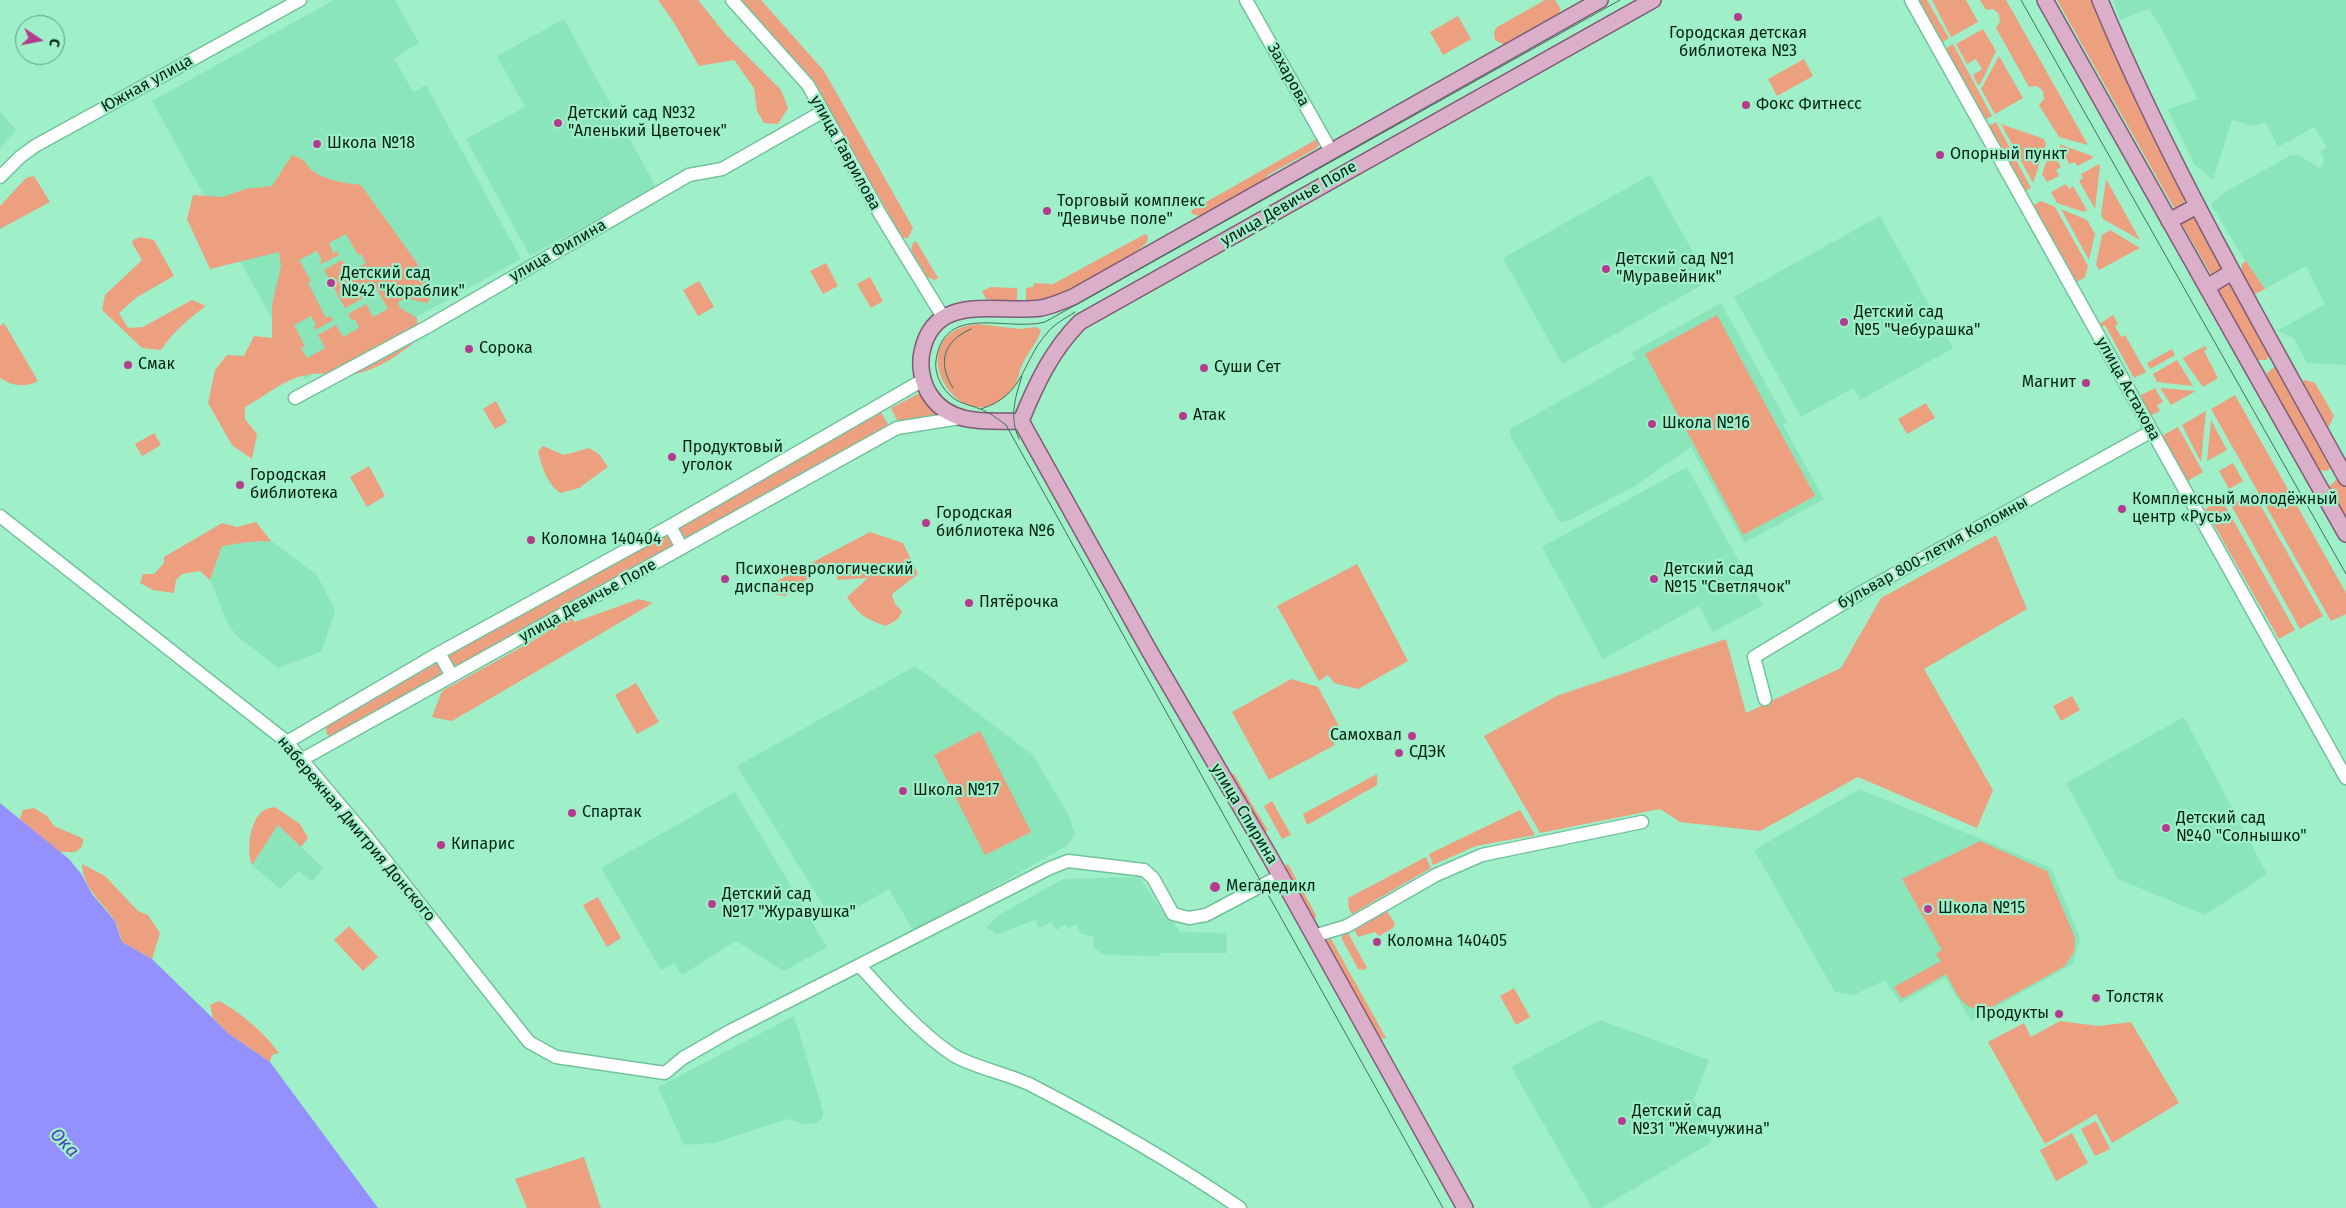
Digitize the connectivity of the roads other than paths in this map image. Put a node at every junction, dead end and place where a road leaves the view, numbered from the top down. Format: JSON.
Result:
{"nodes":[{"id":1,"x":300,"y":0,"type":"edge"},
{"id":2,"x":732,"y":0,"type":"edge"},
{"id":3,"x":1246,"y":0,"type":"edge"},
{"id":4,"x":1600,"y":0,"type":"edge"},
{"id":5,"x":1653,"y":0,"type":"edge"},
{"id":6,"x":1911,"y":0,"type":"edge"},
{"id":7,"x":2045,"y":0,"type":"edge"},
{"id":8,"x":2100,"y":0,"type":"edge"},
{"id":9,"x":822,"y":112,"type":"junction"},
{"id":10,"x":1331,"y":151,"type":"junction"},
{"id":11,"x":0,"y":177,"type":"edge"},
{"id":12,"x":2197,"y":206,"type":"junction"},
{"id":13,"x":2169,"y":221,"type":"junction"},
{"id":14,"x":2232,"y":272,"type":"junction"},
{"id":15,"x":2207,"y":287,"type":"junction"},
{"id":16,"x":944,"y":317,"type":"junction"},
{"id":17,"x":2278,"y":355,"type":"junction"},
{"id":18,"x":2255,"y":369,"type":"junction"},
{"id":19,"x":924,"y":380,"type":"junction"},
{"id":20,"x":295,"y":398,"type":"dead end"},
{"id":21,"x":960,"y":418,"type":"junction"},
{"id":22,"x":1021,"y":421,"type":"junction"},
{"id":23,"x":2152,"y":431,"type":"junction"},
{"id":24,"x":2344,"y":475,"type":"edge"},
{"id":25,"x":2318,"y":484,"type":"junction"},
{"id":26,"x":0,"y":516,"type":"edge"},
{"id":27,"x":670,"y":526,"type":"junction"},
{"id":28,"x":2346,"y":534,"type":"edge"},
{"id":29,"x":682,"y":548,"type":"junction"},
{"id":30,"x":439,"y":653,"type":"junction"},
{"id":31,"x":452,"y":676,"type":"junction"},
{"id":32,"x":1765,"y":699,"type":"dead end"},
{"id":33,"x":288,"y":742,"type":"junction"},
{"id":34,"x":301,"y":760,"type":"junction"},
{"id":35,"x":2346,"y":778,"type":"edge"},
{"id":36,"x":1642,"y":822,"type":"dead end"},
{"id":37,"x":1280,"y":876,"type":"junction"},
{"id":38,"x":1314,"y":936,"type":"junction"},
{"id":39,"x":860,"y":966,"type":"junction"},
{"id":40,"x":1240,"y":1208,"type":"edge"},
{"id":41,"x":1466,"y":1208,"type":"edge"}],
"edges":[{"from":1,"to":11,"type":"street","name":"Южная улица"},
{"from":2,"to":9,"type":"street","name":"улица Гаврилова"},
{"from":3,"to":10,"type":"street","name":"Захарова"},
{"from":4,"to":10,"type":"main road","name":"улица Девичье Поле"},
{"from":5,"to":22,"type":"main road","name":"улица Девичье Поле"},
{"from":6,"to":23,"type":"street","name":"улица Астахова"},
{"from":7,"to":13,"type":"main road"},
{"from":8,"to":12,"type":"main road"},
{"from":9,"to":16,"type":"street","name":"улица Гаврилова"},
{"from":9,"to":20,"type":"street","name":"улица Филина"},
{"from":10,"to":16,"type":"main road","name":"улица Девичье Поле"},
{"from":12,"to":13,"type":"main road"},
{"from":12,"to":14,"type":"main road"},
{"from":13,"to":15,"type":"main road"},
{"from":14,"to":15,"type":"main road"},
{"from":14,"to":17,"type":"main road"},
{"from":15,"to":18,"type":"main road"},
{"from":16,"to":19,"type":"main road","name":"улица Девичье Поле"},
{"from":17,"to":18,"type":"main road"},
{"from":17,"to":24,"type":"main road"},
{"from":18,"to":25,"type":"main road"},
{"from":19,"to":21,"type":"main road","name":"улица Девичье Поле"},
{"from":19,"to":27,"type":"street","name":"улица Девичье Поле"},
{"from":21,"to":22,"type":"main road","name":"улица Девичье Поле"},
{"from":21,"to":29,"type":"street","name":"улица Девичье Поле"},
{"from":22,"to":37,"type":"main road","name":"улица Спирина"},
{"from":23,"to":32,"type":"street","name":"бульвар 800-летия Коломны"},
{"from":23,"to":35,"type":"street","name":"улица Астахова"},
{"from":24,"to":25,"type":"main road"},
{"from":25,"to":28,"type":"main road"},
{"from":26,"to":33,"type":"street","name":"набережная Дмитрия Донского"},
{"from":27,"to":29,"type":"street"},
{"from":27,"to":30,"type":"street","name":"улица Девичье Поле"},
{"from":29,"to":31,"type":"street","name":"улица Девичье Поле"},
{"from":30,"to":31,"type":"street"},
{"from":30,"to":33,"type":"street","name":"улица Девичье Поле"},
{"from":31,"to":34,"type":"street","name":"улица Девичье Поле"},
{"from":33,"to":34,"type":"street","name":"набережная Дмитрия Донского"},
{"from":34,"to":39,"type":"street","name":"набережная Дмитрия Донского"},
{"from":36,"to":38,"type":"street"},
{"from":37,"to":38,"type":"main road","name":"улица Спирина"},
{"from":37,"to":39,"type":"street"},
{"from":38,"to":41,"type":"main road","name":"улица Спирина"},
{"from":39,"to":40,"type":"street"}]}
